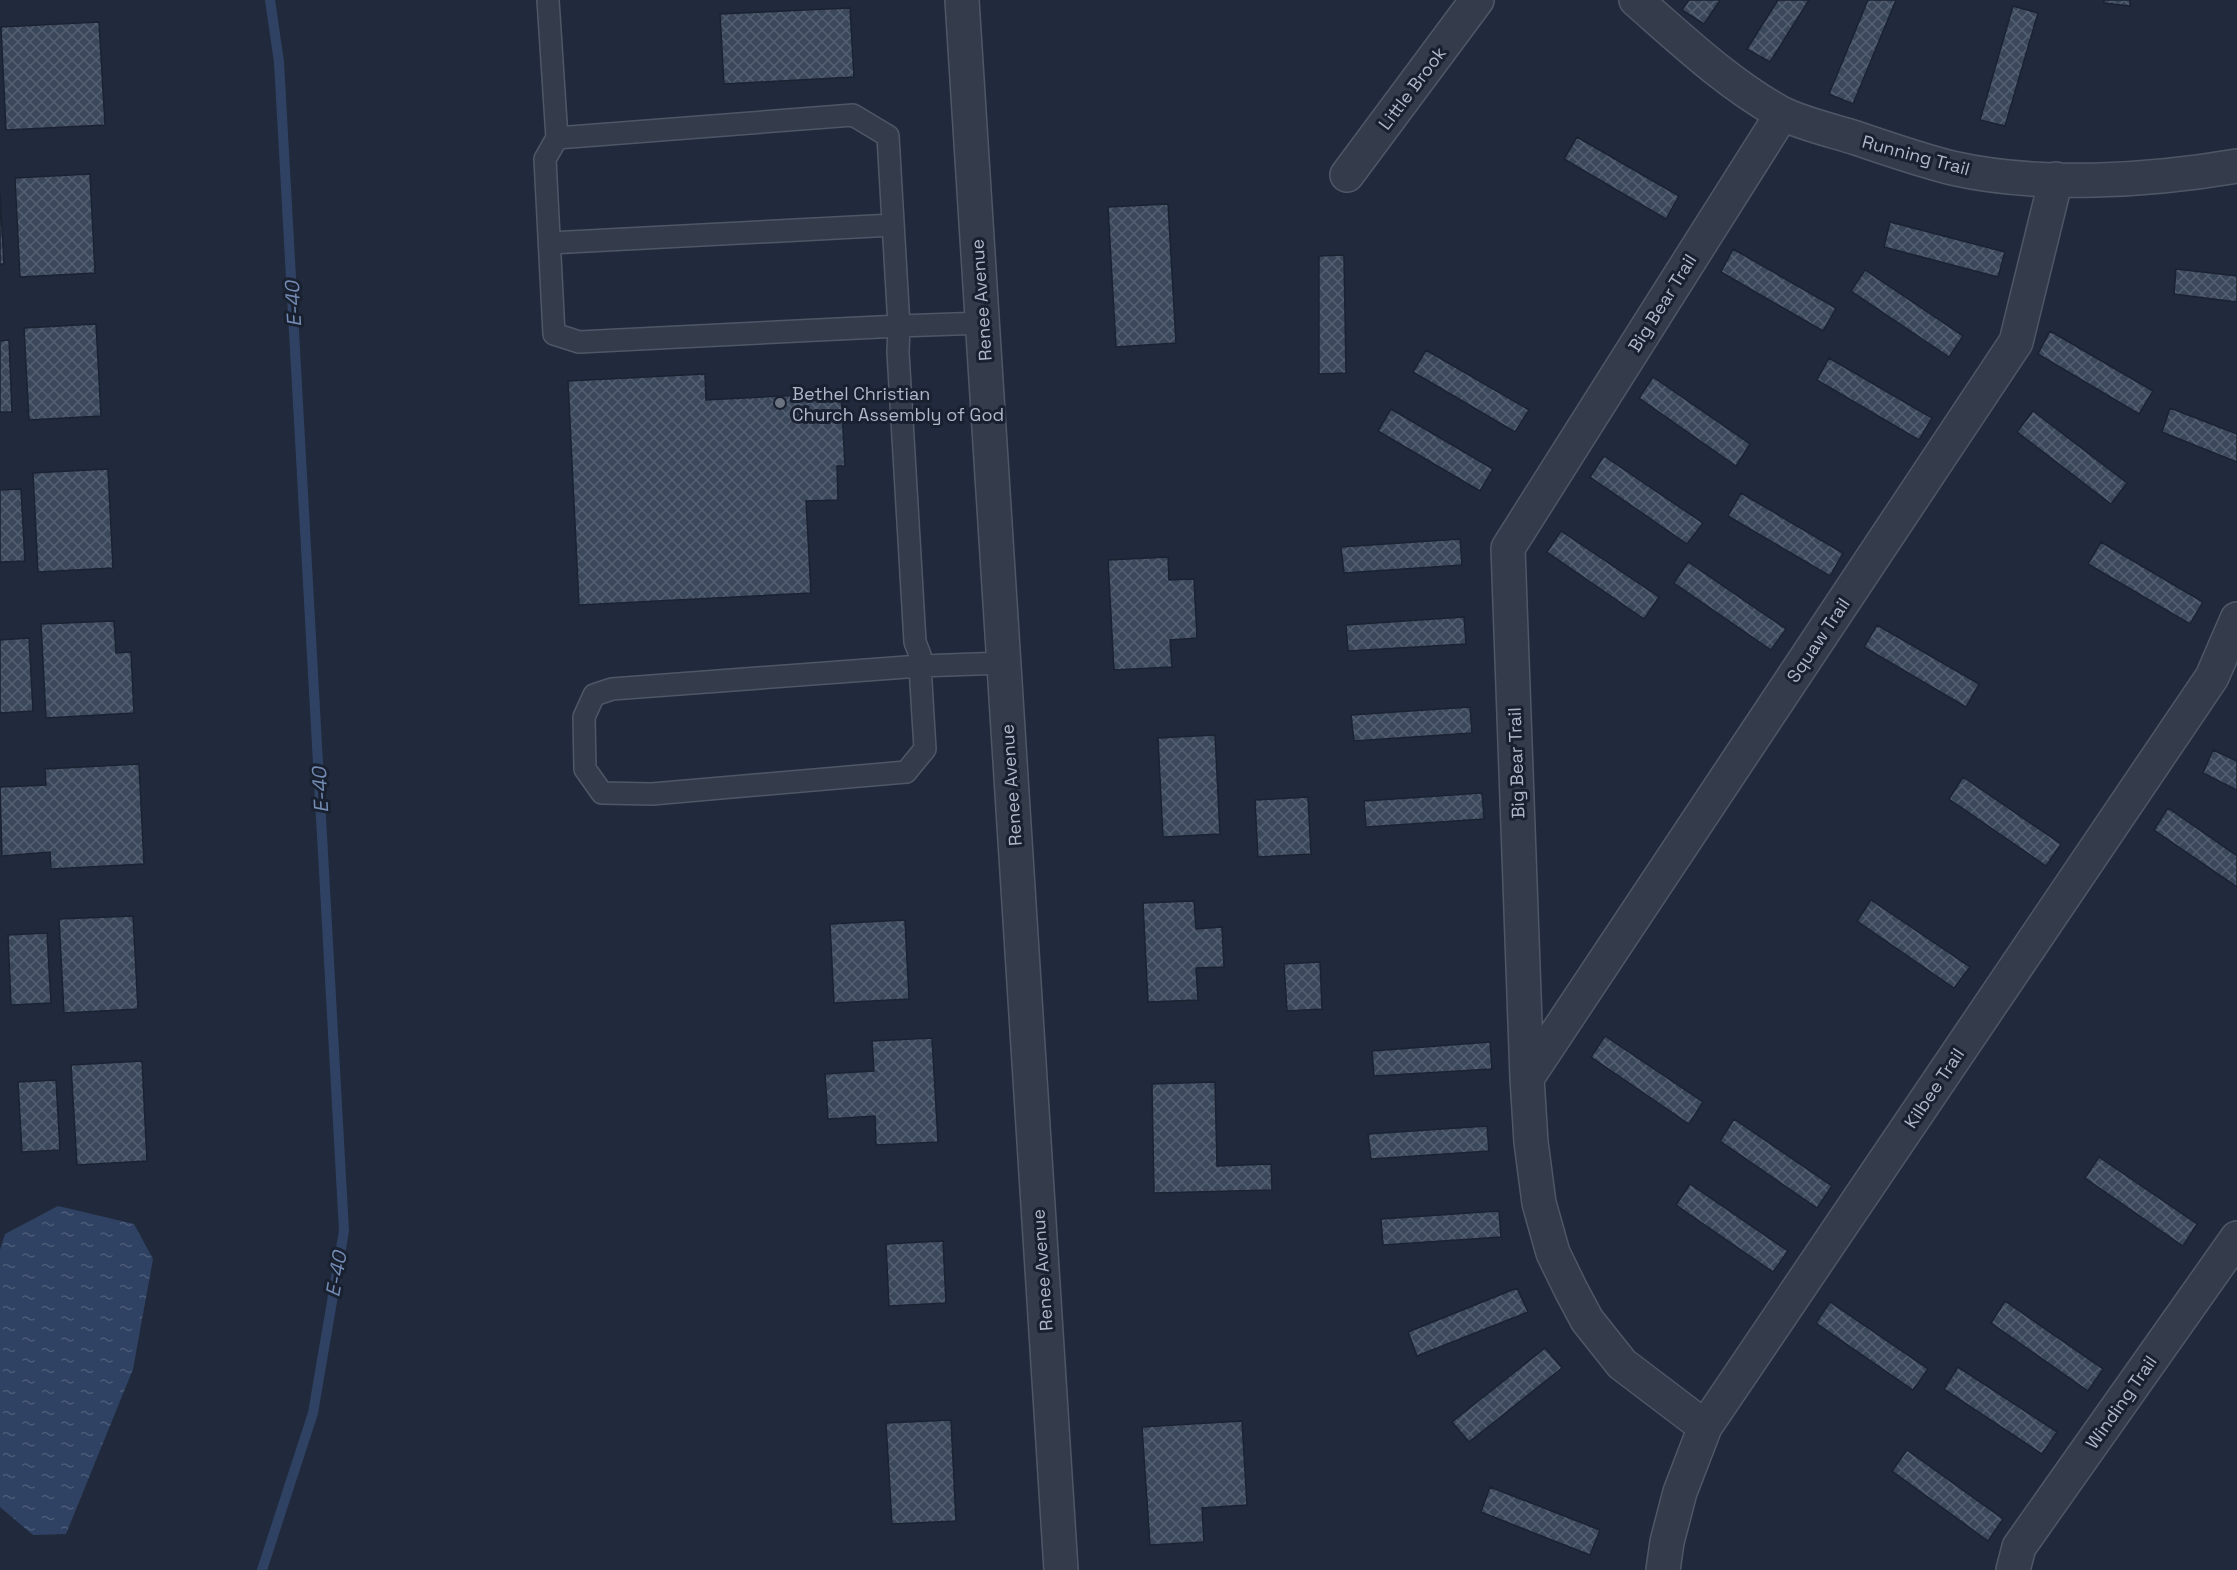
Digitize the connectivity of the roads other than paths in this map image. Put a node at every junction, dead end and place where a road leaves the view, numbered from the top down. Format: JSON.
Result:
{"nodes":[{"id":1,"x":548,"y":0,"type":"edge"},
{"id":2,"x":962,"y":0,"type":"edge"},
{"id":3,"x":1477,"y":0,"type":"edge"},
{"id":4,"x":1636,"y":0,"type":"edge"},
{"id":5,"x":1782,"y":114,"type":"junction"},
{"id":6,"x":557,"y":138,"type":"junction"},
{"id":7,"x":2237,"y":166,"type":"edge"},
{"id":8,"x":1347,"y":175,"type":"dead end"},
{"id":9,"x":2056,"y":179,"type":"junction"},
{"id":10,"x":893,"y":225,"type":"junction"},
{"id":11,"x":550,"y":243,"type":"junction"},
{"id":12,"x":983,"y":322,"type":"junction"},
{"id":13,"x":899,"y":326,"type":"junction"},
{"id":14,"x":2237,"y":620,"type":"edge"},
{"id":15,"x":1004,"y":663,"type":"junction"},
{"id":16,"x":920,"y":666,"type":"junction"},
{"id":17,"x":1527,"y":1078,"type":"junction"},
{"id":18,"x":2237,"y":1238,"type":"edge"},
{"id":19,"x":1705,"y":1427,"type":"junction"},
{"id":20,"x":1061,"y":1570,"type":"edge"},
{"id":21,"x":1663,"y":1570,"type":"edge"},
{"id":22,"x":2013,"y":1570,"type":"edge"}],
"edges":[{"from":1,"to":6,"type":"lane"},
{"from":2,"to":12,"type":"street","name":"Renee Avenue"},
{"from":3,"to":8,"type":"street","name":"Little Brook"},
{"from":4,"to":5,"type":"street","name":"Running Trail"},
{"from":5,"to":9,"type":"street","name":"Running Trail"},
{"from":5,"to":17,"type":"street","name":"Big Bear Trail"},
{"from":6,"to":10,"type":"lane"},
{"from":6,"to":11,"type":"lane"},
{"from":7,"to":9,"type":"street","name":"Running Trail"},
{"from":9,"to":17,"type":"street","name":"Squaw Trail"},
{"from":10,"to":11,"type":"lane"},
{"from":10,"to":13,"type":"lane"},
{"from":11,"to":13,"type":"lane"},
{"from":12,"to":13,"type":"lane"},
{"from":12,"to":15,"type":"street","name":"Renee Avenue"},
{"from":13,"to":16,"type":"lane"},
{"from":14,"to":19,"type":"street","name":"Kilbee Trail"},
{"from":15,"to":16,"type":"lane"},
{"from":15,"to":20,"type":"street","name":"Renee Avenue"},
{"from":16,"to":16,"type":"lane"},
{"from":17,"to":19,"type":"street","name":"Big Bear Trail"},
{"from":18,"to":22,"type":"street","name":"Winding Trail"},
{"from":19,"to":21,"type":"street","name":"Kilbee Trail"}]}
